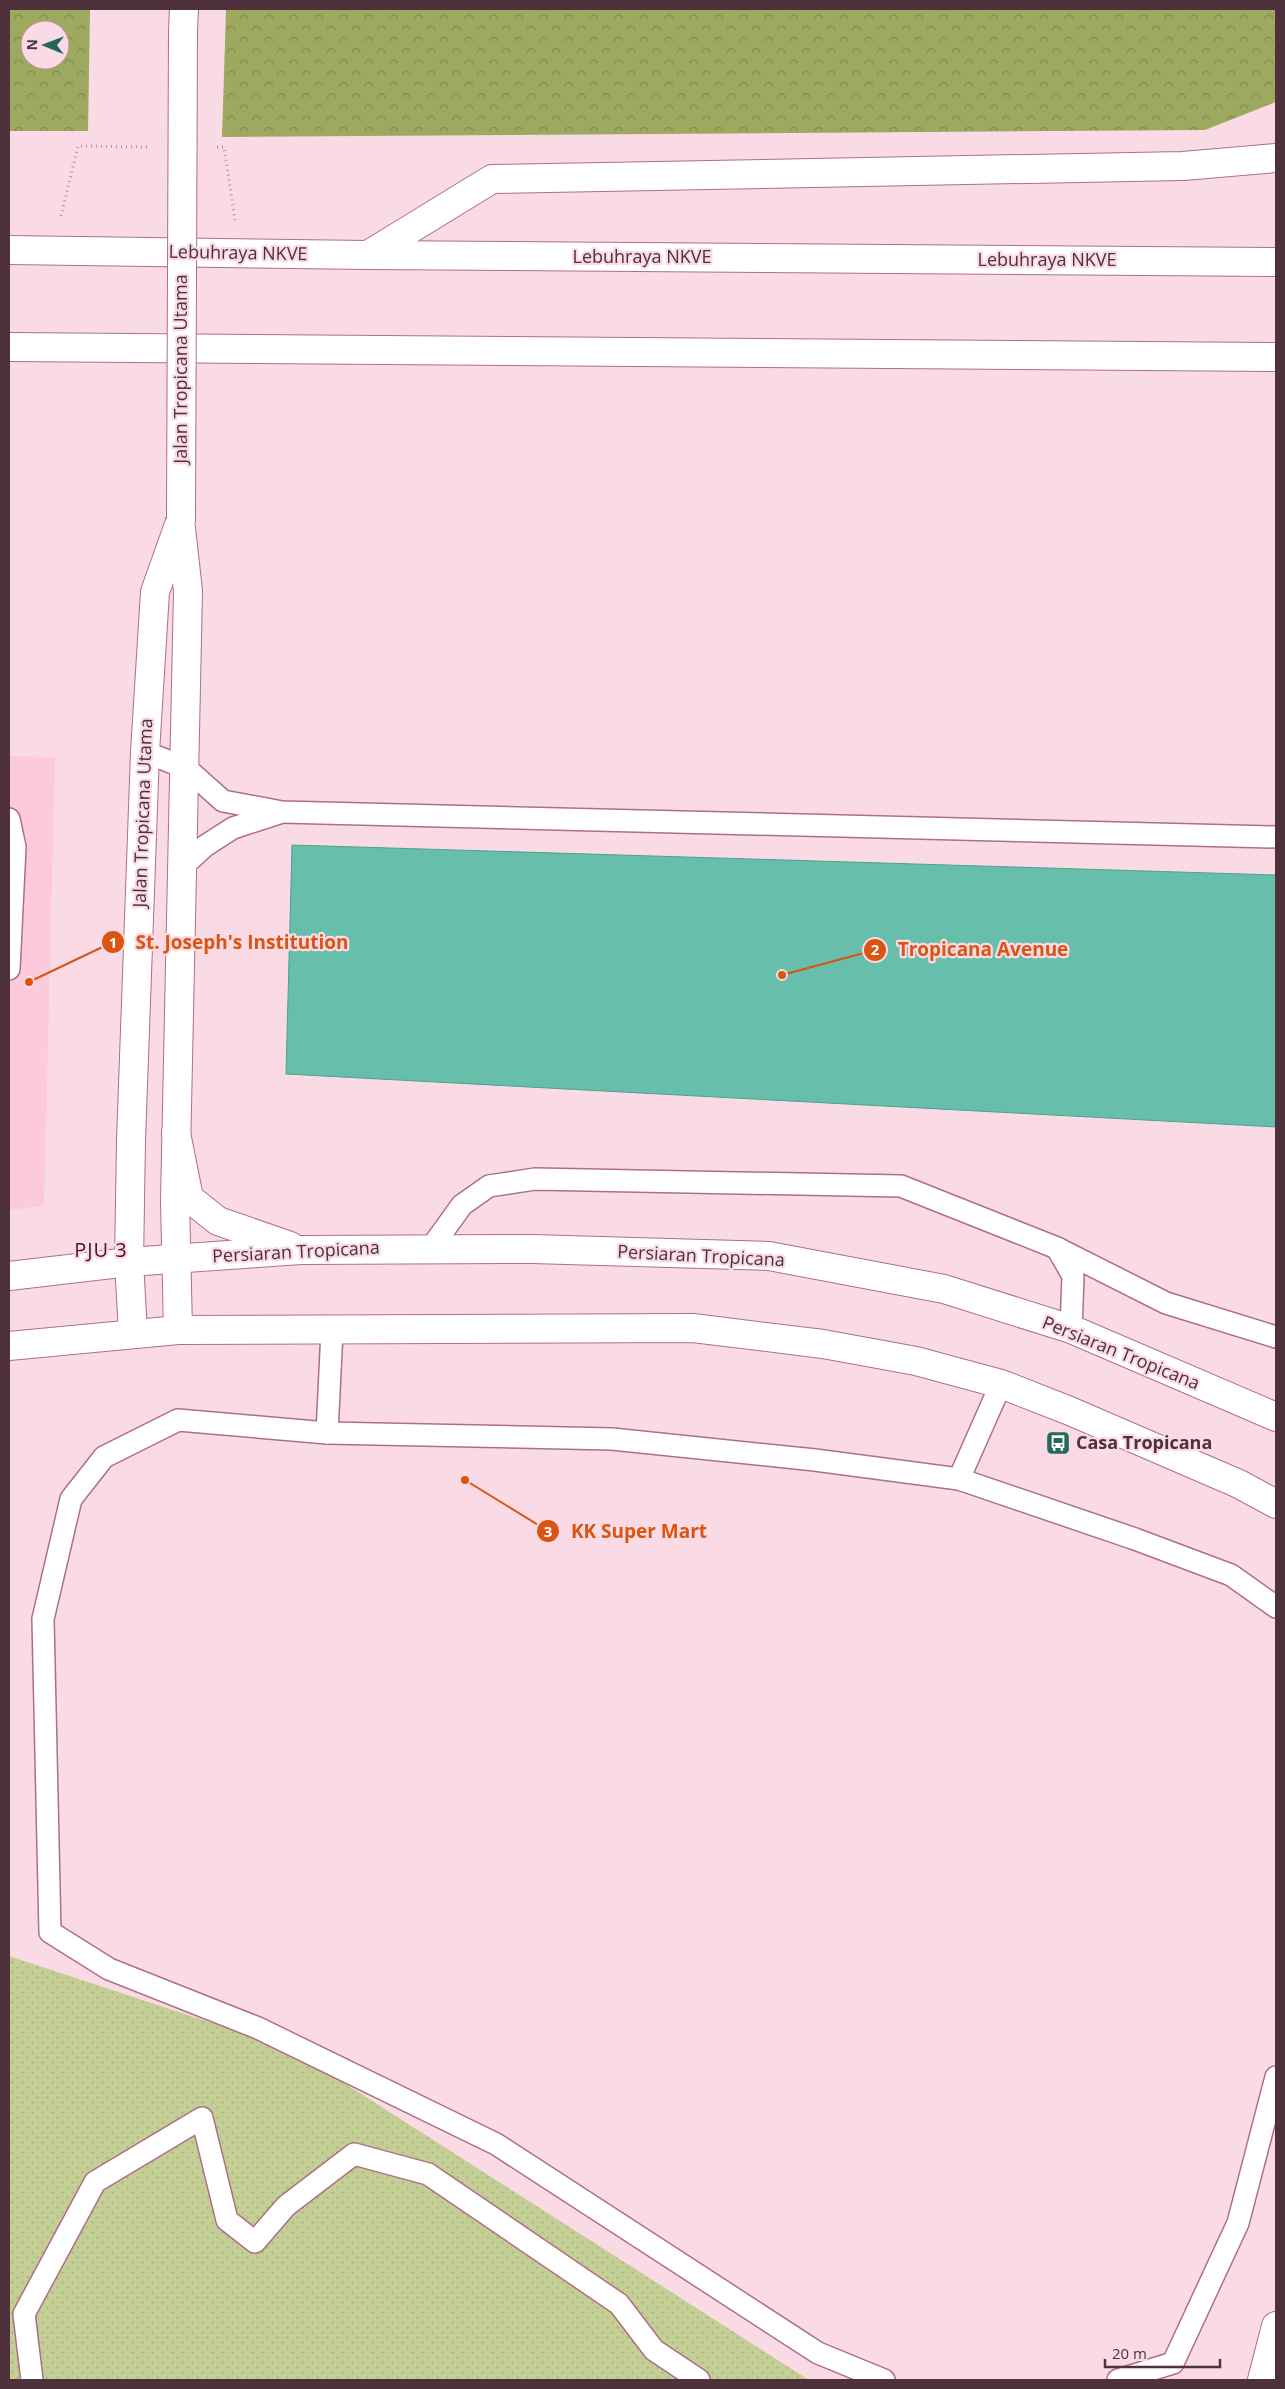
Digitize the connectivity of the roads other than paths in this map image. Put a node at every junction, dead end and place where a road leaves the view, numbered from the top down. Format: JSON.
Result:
{"nodes":[{"id":1,"x":184,"y":20,"type":"edge"},
{"id":2,"x":1276,"y":158,"type":"edge"},
{"id":3,"x":9,"y":250,"type":"edge"},
{"id":4,"x":368,"y":255,"type":"junction"},
{"id":5,"x":1276,"y":262,"type":"edge"},
{"id":6,"x":9,"y":347,"type":"edge"},
{"id":7,"x":1276,"y":357,"type":"edge"},
{"id":8,"x":180,"y":519,"type":"junction"},
{"id":9,"x":145,"y":752,"type":"junction"},
{"id":10,"x":186,"y":768,"type":"junction"},
{"id":11,"x":282,"y":812,"type":"junction"},
{"id":12,"x":9,"y":819,"type":"edge"},
{"id":13,"x":1276,"y":837,"type":"edge"},
{"id":14,"x":182,"y":867,"type":"junction"},
{"id":15,"x":9,"y":969,"type":"edge"},
{"id":16,"x":176,"y":1133,"type":"junction"},
{"id":17,"x":431,"y":1248,"type":"junction"},
{"id":18,"x":1057,"y":1248,"type":"junction"},
{"id":19,"x":301,"y":1250,"type":"junction"},
{"id":20,"x":176,"y":1258,"type":"junction"},
{"id":21,"x":129,"y":1262,"type":"junction"},
{"id":22,"x":9,"y":1276,"type":"edge"},
{"id":23,"x":1071,"y":1329,"type":"junction"},
{"id":24,"x":178,"y":1330,"type":"junction"},
{"id":25,"x":332,"y":1330,"type":"junction"},
{"id":26,"x":133,"y":1334,"type":"junction"},
{"id":27,"x":1276,"y":1337,"type":"edge"},
{"id":28,"x":9,"y":1346,"type":"edge"},
{"id":29,"x":1001,"y":1384,"type":"junction"},
{"id":30,"x":1276,"y":1417,"type":"edge"},
{"id":31,"x":327,"y":1433,"type":"junction"},
{"id":32,"x":959,"y":1480,"type":"junction"},
{"id":33,"x":1276,"y":1504,"type":"edge"},
{"id":34,"x":1276,"y":1607,"type":"edge"},
{"id":35,"x":1276,"y":2077,"type":"edge"},
{"id":36,"x":1276,"y":2326,"type":"edge"},
{"id":37,"x":32,"y":2380,"type":"edge"},
{"id":38,"x":699,"y":2380,"type":"edge"},
{"id":39,"x":884,"y":2380,"type":"edge"},
{"id":40,"x":1118,"y":2380,"type":"edge"},
{"id":41,"x":1262,"y":2380,"type":"edge"}],
"edges":[{"from":1,"to":8,"type":"main road","name":"Jalan Tropicana Utama","bridge":true},
{"from":2,"to":4,"type":"main road"},
{"from":3,"to":4,"type":"main road","name":"Lebuhraya NKVE"},
{"from":4,"to":5,"type":"main road","name":"Lebuhraya NKVE"},
{"from":6,"to":7,"type":"main road"},
{"from":8,"to":9,"type":"main road","name":"Jalan Tropicana Utama"},
{"from":8,"to":10,"type":"main road","name":"Jalan Tropicana Utama"},
{"from":9,"to":10,"type":"lane"},
{"from":9,"to":21,"type":"main road","name":"Jalan Tropicana Utama"},
{"from":10,"to":11,"type":"lane"},
{"from":10,"to":14,"type":"main road","name":"Jalan Tropicana Utama"},
{"from":11,"to":13,"type":"lane"},
{"from":11,"to":14,"type":"lane"},
{"from":12,"to":15,"type":"lane"},
{"from":14,"to":16,"type":"main road","name":"Jalan Tropicana Utama"},
{"from":16,"to":19,"type":"main road"},
{"from":16,"to":20,"type":"main road","name":"Jalan Tropicana Utama"},
{"from":17,"to":18,"type":"lane"},
{"from":17,"to":19,"type":"main road","name":"Persiaran Tropicana"},
{"from":17,"to":23,"type":"main road","name":"Persiaran Tropicana"},
{"from":18,"to":23,"type":"lane"},
{"from":18,"to":27,"type":"lane"},
{"from":19,"to":20,"type":"main road","name":"Persiaran Tropicana"},
{"from":20,"to":21,"type":"main road","name":"Persiaran Tropicana"},
{"from":20,"to":24,"type":"main road","name":"Jalan Tropicana Utama"},
{"from":21,"to":22,"type":"main road","name":"Persiaran Tropicana"},
{"from":21,"to":26,"type":"main road","name":"Jalan Tropicana Utama"},
{"from":23,"to":30,"type":"main road","name":"Persiaran Tropicana"},
{"from":24,"to":25,"type":"main road"},
{"from":24,"to":26,"type":"main road"},
{"from":25,"to":29,"type":"main road"},
{"from":25,"to":31,"type":"lane"},
{"from":26,"to":28,"type":"main road"},
{"from":29,"to":32,"type":"lane"},
{"from":29,"to":33,"type":"main road"},
{"from":31,"to":32,"type":"lane"},
{"from":31,"to":39,"type":"lane"},
{"from":32,"to":34,"type":"lane"},
{"from":35,"to":40,"type":"lane"},
{"from":36,"to":41,"type":"main road"},
{"from":37,"to":38,"type":"lane"}]}
